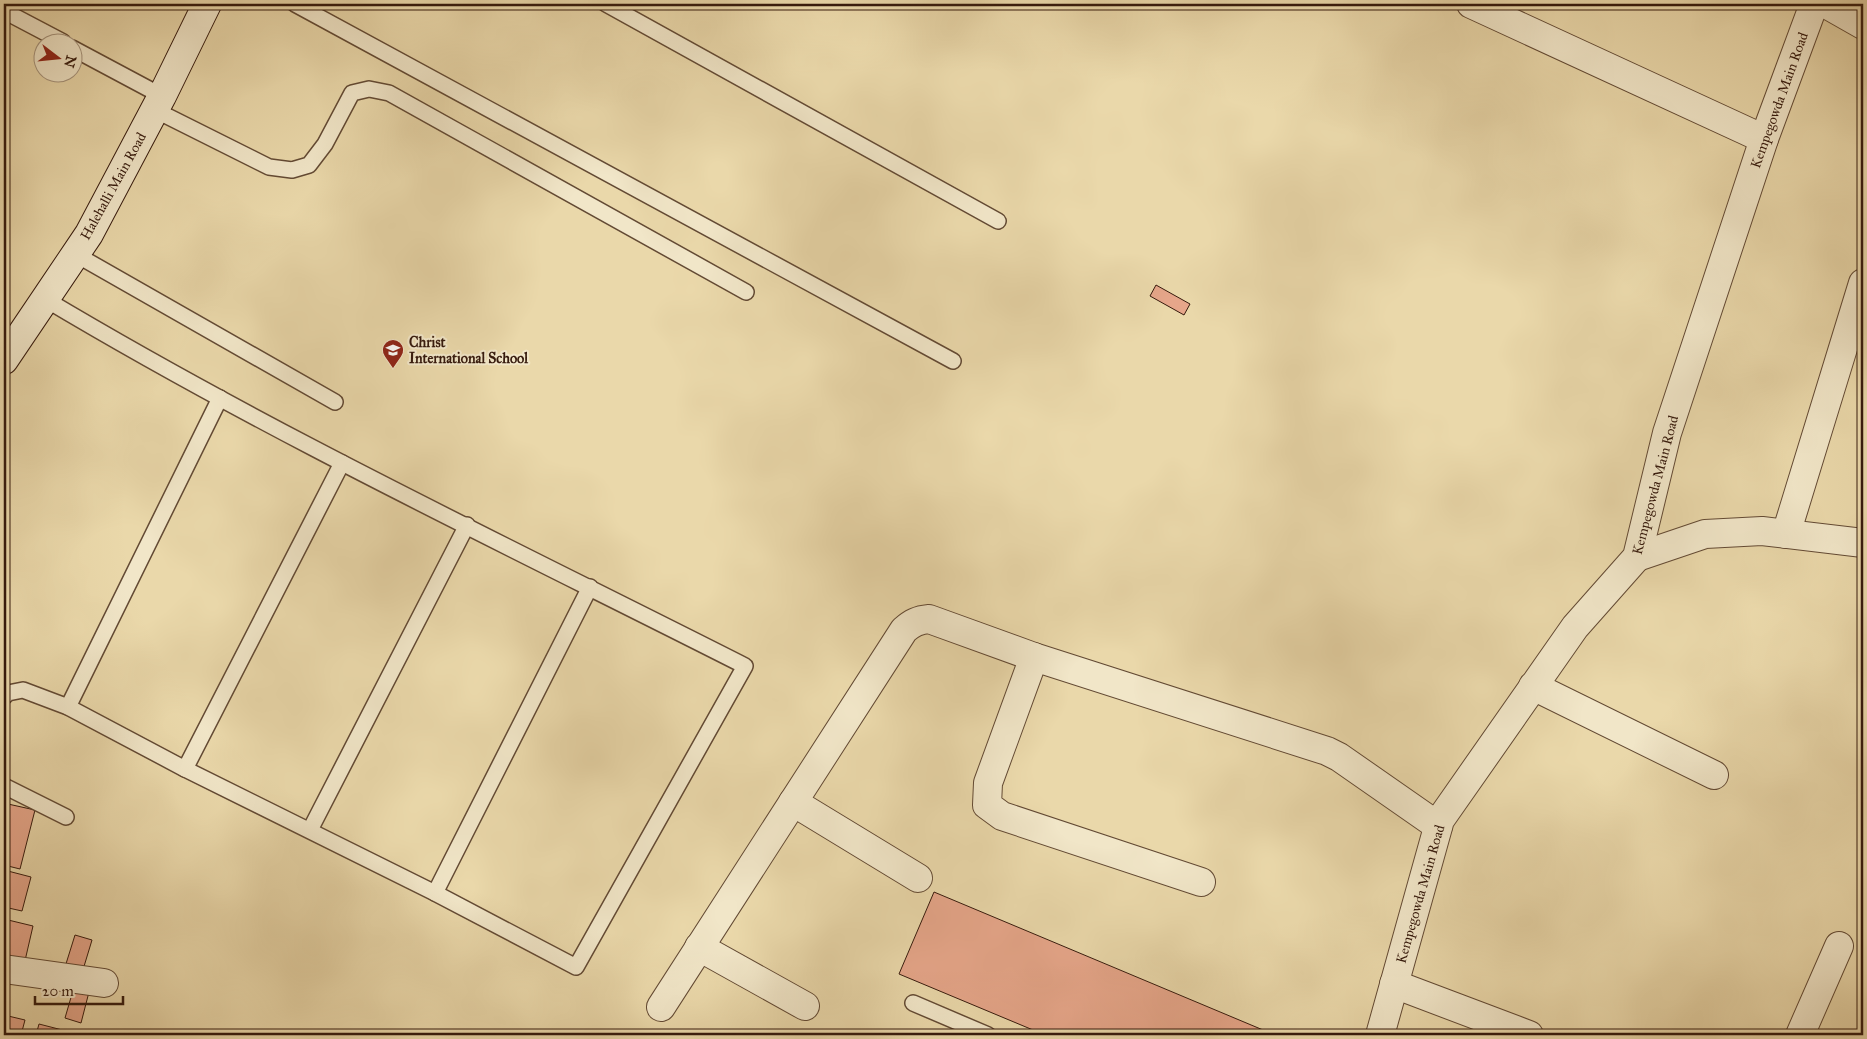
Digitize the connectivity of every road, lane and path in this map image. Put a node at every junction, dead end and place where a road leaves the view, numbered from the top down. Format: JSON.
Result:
{"nodes":[{"id":1,"x":207,"y":4,"type":"edge"},
{"id":2,"x":296,"y":4,"type":"edge"},
{"id":3,"x":606,"y":4,"type":"edge"},
{"id":4,"x":1471,"y":4,"type":"edge"},
{"id":5,"x":1814,"y":4,"type":"edge"},
{"id":6,"x":1826,"y":4,"type":"edge"},
{"id":7,"x":4,"y":11,"type":"edge"},
{"id":8,"x":1863,"y":25,"type":"edge"},
{"id":9,"x":44,"y":32,"type":"edge"},
{"id":10,"x":82,"y":54,"type":"edge"},
{"id":11,"x":158,"y":103,"type":"junction"},
{"id":12,"x":1764,"y":139,"type":"junction"},
{"id":13,"x":998,"y":221,"type":"dead end"},
{"id":14,"x":75,"y":254,"type":"junction"},
{"id":15,"x":1863,"y":283,"type":"edge"},
{"id":16,"x":746,"y":292,"type":"dead end"},
{"id":17,"x":45,"y":300,"type":"junction"},
{"id":18,"x":4,"y":360,"type":"edge"},
{"id":19,"x":953,"y":361,"type":"dead end"},
{"id":20,"x":220,"y":398,"type":"junction"},
{"id":21,"x":335,"y":402,"type":"dead end"},
{"id":22,"x":342,"y":463,"type":"junction"},
{"id":23,"x":467,"y":526,"type":"junction"},
{"id":24,"x":1786,"y":534,"type":"junction"},
{"id":25,"x":1863,"y":543,"type":"edge"},
{"id":26,"x":1637,"y":557,"type":"junction"},
{"id":27,"x":590,"y":587,"type":"junction"},
{"id":28,"x":1034,"y":657,"type":"junction"},
{"id":29,"x":1533,"y":686,"type":"junction"},
{"id":30,"x":4,"y":697,"type":"edge"},
{"id":31,"x":68,"y":707,"type":"junction"},
{"id":32,"x":185,"y":769,"type":"junction"},
{"id":33,"x":1714,"y":775,"type":"dead end"},
{"id":34,"x":4,"y":786,"type":"edge"},
{"id":35,"x":793,"y":802,"type":"junction"},
{"id":36,"x":66,"y":817,"type":"dead end"},
{"id":37,"x":1438,"y":826,"type":"junction"},
{"id":38,"x":310,"y":830,"type":"junction"},
{"id":39,"x":918,"y":878,"type":"dead end"},
{"id":40,"x":1201,"y":882,"type":"dead end"},
{"id":41,"x":435,"y":892,"type":"junction"},
{"id":42,"x":1839,"y":946,"type":"dead end"},
{"id":43,"x":699,"y":947,"type":"junction"},
{"id":44,"x":4,"y":969,"type":"edge"},
{"id":45,"x":104,"y":983,"type":"dead end"},
{"id":46,"x":1394,"y":984,"type":"junction"},
{"id":47,"x":913,"y":1003,"type":"dead end"},
{"id":48,"x":805,"y":1006,"type":"dead end"},
{"id":49,"x":661,"y":1007,"type":"dead end"},
{"id":50,"x":988,"y":1035,"type":"edge"},
{"id":51,"x":1380,"y":1035,"type":"edge"},
{"id":52,"x":1529,"y":1035,"type":"edge"},
{"id":53,"x":1800,"y":1035,"type":"edge"}],
"edges":[{"from":1,"to":11,"type":"street","name":"Halehalli Main Road"},
{"from":2,"to":19,"type":"lane"},
{"from":3,"to":13,"type":"lane"},
{"from":4,"to":12,"type":"street"},
{"from":5,"to":12,"type":"street","name":"Kempegowda Main Road"},
{"from":6,"to":8,"type":"street"},
{"from":7,"to":9,"type":"lane"},
{"from":10,"to":11,"type":"lane"},
{"from":11,"to":14,"type":"street","name":"Halehalli Main Road"},
{"from":11,"to":16,"type":"lane"},
{"from":12,"to":26,"type":"street","name":"Kempegowda Main Road"},
{"from":14,"to":17,"type":"street","name":"Halehalli Main Road"},
{"from":14,"to":21,"type":"lane"},
{"from":15,"to":24,"type":"street"},
{"from":17,"to":18,"type":"street","name":"Halehalli Main Road"},
{"from":17,"to":20,"type":"lane"},
{"from":20,"to":22,"type":"lane"},
{"from":20,"to":31,"type":"lane"},
{"from":22,"to":23,"type":"lane"},
{"from":22,"to":32,"type":"lane"},
{"from":23,"to":27,"type":"lane"},
{"from":23,"to":38,"type":"lane"},
{"from":24,"to":25,"type":"street"},
{"from":24,"to":26,"type":"street"},
{"from":26,"to":29,"type":"street","name":"Kempegowda Main Road"},
{"from":27,"to":41,"type":"lane"},
{"from":27,"to":41,"type":"lane"},
{"from":28,"to":35,"type":"street"},
{"from":28,"to":37,"type":"street"},
{"from":28,"to":40,"type":"street"},
{"from":29,"to":33,"type":"street"},
{"from":29,"to":37,"type":"street","name":"Kempegowda Main Road"},
{"from":30,"to":31,"type":"lane"},
{"from":31,"to":32,"type":"lane"},
{"from":32,"to":38,"type":"lane"},
{"from":34,"to":36,"type":"lane"},
{"from":35,"to":39,"type":"street"},
{"from":35,"to":43,"type":"street"},
{"from":37,"to":46,"type":"street","name":"Kempegowda Main Road"},
{"from":38,"to":41,"type":"lane"},
{"from":42,"to":53,"type":"street"},
{"from":43,"to":48,"type":"street"},
{"from":43,"to":49,"type":"street"},
{"from":44,"to":45,"type":"street"},
{"from":46,"to":51,"type":"street","name":"Kempegowda Main Road"},
{"from":46,"to":52,"type":"street"},
{"from":47,"to":50,"type":"lane"}]}
